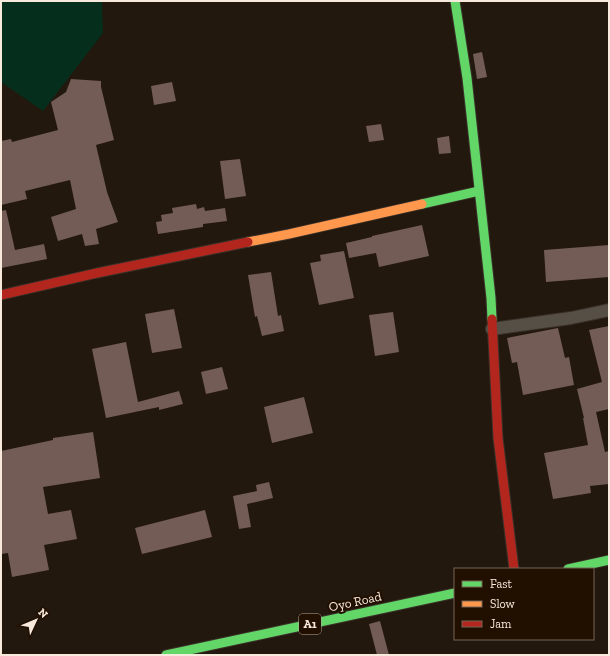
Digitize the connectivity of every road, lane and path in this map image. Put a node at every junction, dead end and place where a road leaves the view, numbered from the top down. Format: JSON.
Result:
{"nodes":[{"id":1,"x":455,"y":1,"type":"edge"},
{"id":2,"x":479,"y":191,"type":"junction"},
{"id":3,"x":1,"y":295,"type":"edge"},
{"id":4,"x":609,"y":310,"type":"edge"},
{"id":5,"x":492,"y":329,"type":"junction"},
{"id":6,"x":609,"y":560,"type":"edge"},
{"id":7,"x":514,"y":568,"type":"edge"},
{"id":8,"x":573,"y":568,"type":"edge"},
{"id":9,"x":454,"y":593,"type":"edge"},
{"id":10,"x":166,"y":655,"type":"edge"}],
"edges":[{"from":1,"to":2,"type":"main road"},
{"from":2,"to":3,"type":"main road"},
{"from":2,"to":5,"type":"main road"},
{"from":4,"to":5,"type":"street"},
{"from":5,"to":7,"type":"main road"},
{"from":6,"to":8,"type":"main road"},
{"from":9,"to":10,"type":"main road","name":"Oyo Road","number":"A1"}]}
